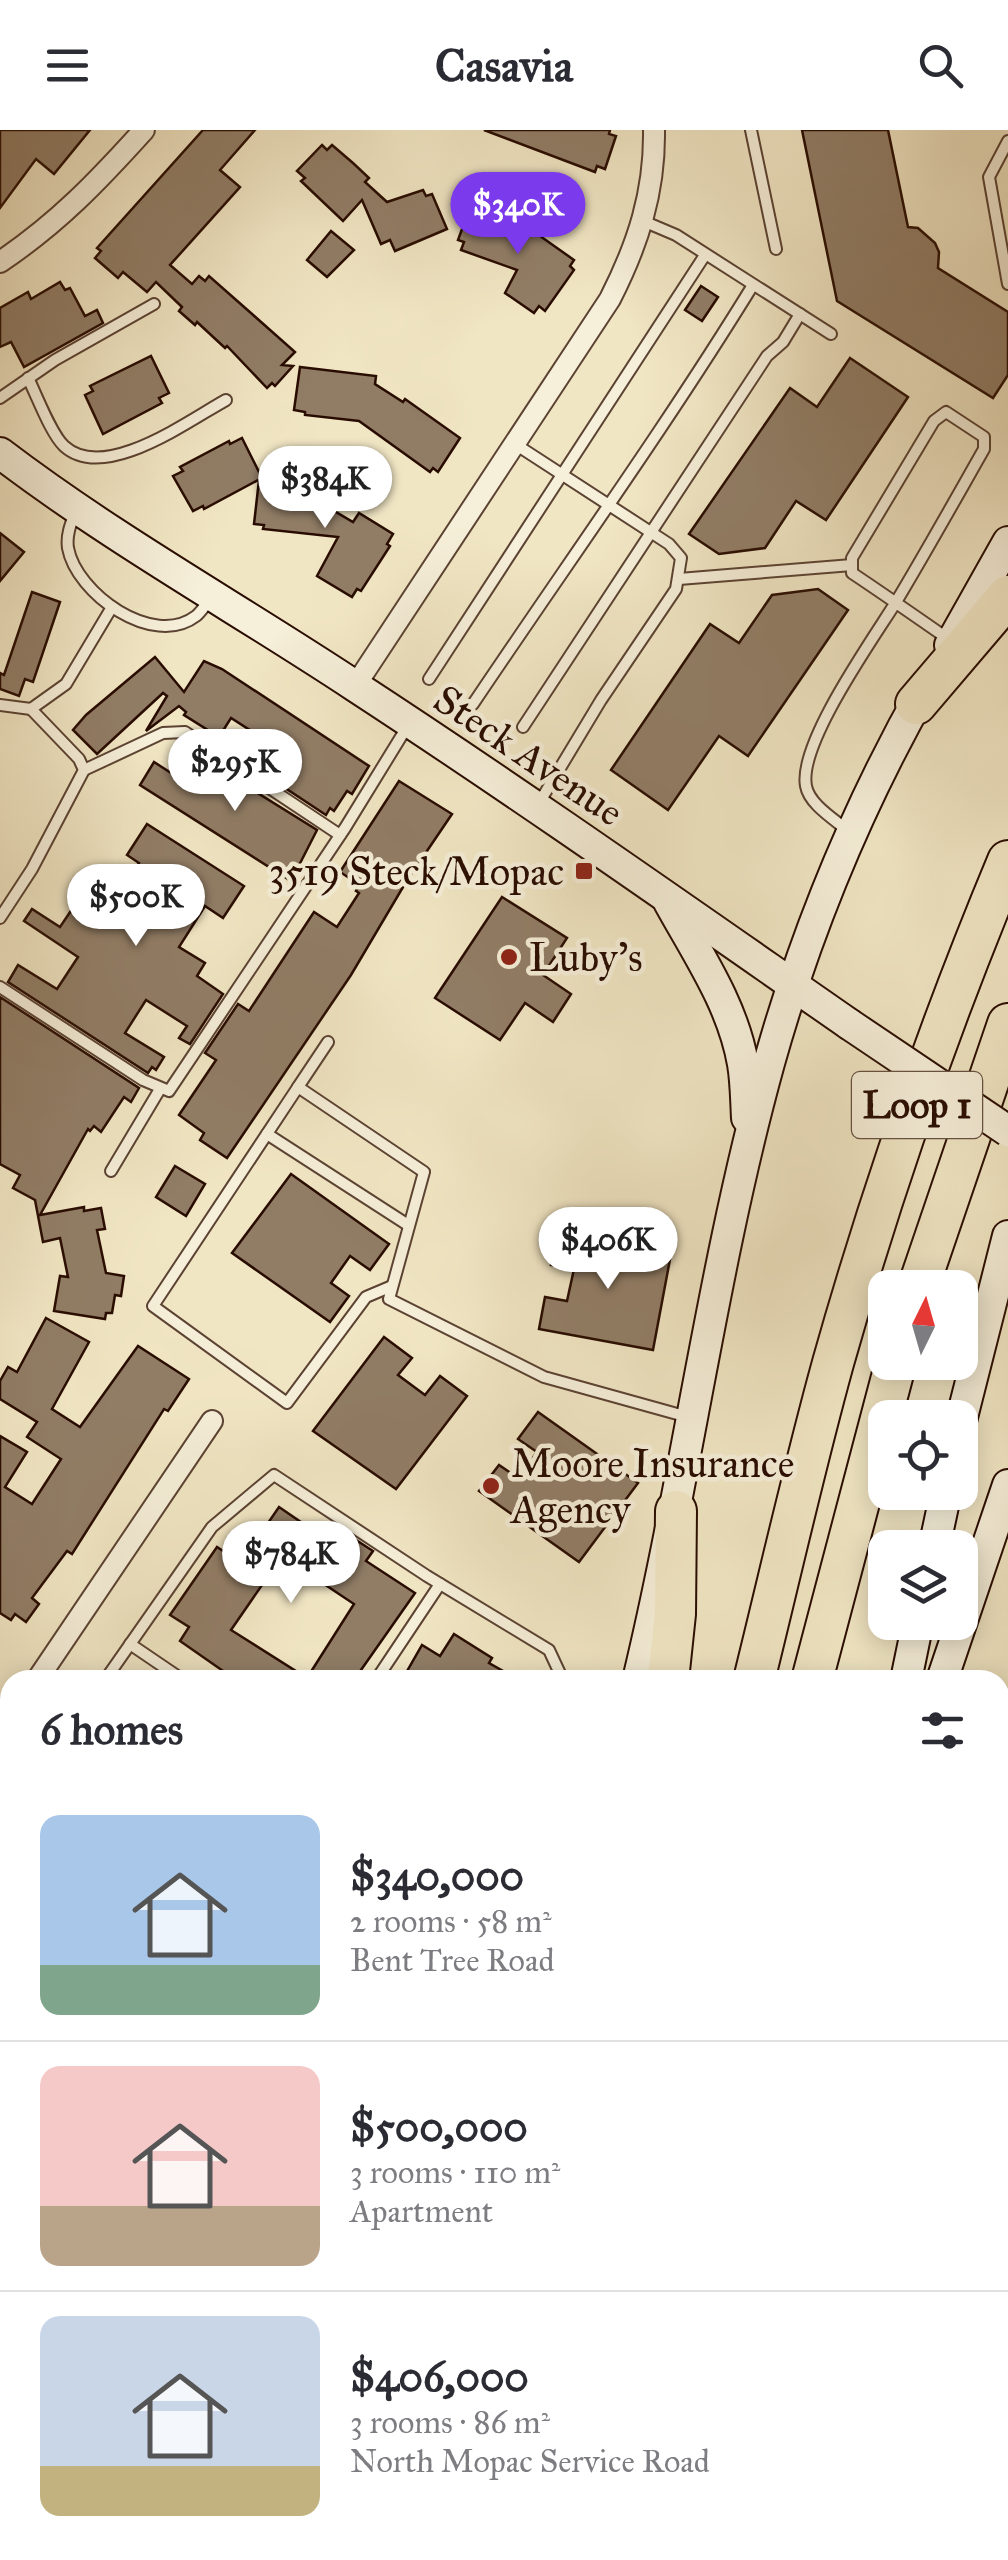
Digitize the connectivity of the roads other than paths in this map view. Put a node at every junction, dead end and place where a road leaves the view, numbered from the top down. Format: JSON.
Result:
{"nodes":[{"id":1,"x":144,"y":130,"type":"edge"},
{"id":2,"x":654,"y":130,"type":"edge"},
{"id":3,"x":751,"y":130,"type":"edge"},
{"id":4,"x":1008,"y":141,"type":"edge"},
{"id":5,"x":643,"y":221,"type":"junction"},
{"id":6,"x":776,"y":250,"type":"dead end"},
{"id":7,"x":706,"y":254,"type":"junction"},
{"id":8,"x":0,"y":262,"type":"edge"},
{"id":9,"x":753,"y":284,"type":"junction"},
{"id":10,"x":1008,"y":284,"type":"edge"},
{"id":11,"x":154,"y":304,"type":"dead end"},
{"id":12,"x":800,"y":314,"type":"junction"},
{"id":13,"x":831,"y":334,"type":"dead end"},
{"id":14,"x":28,"y":378,"type":"junction"},
{"id":15,"x":0,"y":398,"type":"edge"},
{"id":16,"x":226,"y":400,"type":"dead end"},
{"id":17,"x":514,"y":443,"type":"junction"},
{"id":18,"x":0,"y":453,"type":"edge"},
{"id":19,"x":562,"y":474,"type":"junction"},
{"id":20,"x":608,"y":504,"type":"junction"},
{"id":21,"x":76,"y":510,"type":"junction"},
{"id":22,"x":650,"y":532,"type":"junction"},
{"id":23,"x":1008,"y":542,"type":"edge"},
{"id":24,"x":852,"y":565,"type":"junction"},
{"id":25,"x":679,"y":579,"type":"junction"},
{"id":26,"x":212,"y":596,"type":"junction"},
{"id":27,"x":1008,"y":596,"type":"edge"},
{"id":28,"x":895,"y":602,"type":"junction"},
{"id":29,"x":112,"y":608,"type":"junction"},
{"id":30,"x":952,"y":641,"type":"junction"},
{"id":31,"x":430,"y":678,"type":"dead end"},
{"id":32,"x":355,"y":686,"type":"junction"},
{"id":33,"x":474,"y":704,"type":"dead end"},
{"id":34,"x":916,"y":704,"type":"junction"},
{"id":35,"x":0,"y":705,"type":"edge"},
{"id":36,"x":31,"y":709,"type":"junction"},
{"id":37,"x":410,"y":723,"type":"junction"},
{"id":38,"x":523,"y":727,"type":"dead end"},
{"id":39,"x":84,"y":770,"type":"junction"},
{"id":40,"x":536,"y":808,"type":"junction"},
{"id":41,"x":851,"y":834,"type":"junction"},
{"id":42,"x":340,"y":835,"type":"junction"},
{"id":43,"x":1008,"y":861,"type":"edge"},
{"id":44,"x":665,"y":894,"type":"junction"},
{"id":45,"x":0,"y":918,"type":"edge"},
{"id":46,"x":1008,"y":931,"type":"edge"},
{"id":47,"x":793,"y":985,"type":"junction"},
{"id":48,"x":0,"y":987,"type":"edge"},
{"id":49,"x":1008,"y":1024,"type":"edge"},
{"id":50,"x":328,"y":1042,"type":"dead end"},
{"id":51,"x":298,"y":1087,"type":"junction"},
{"id":52,"x":160,"y":1089,"type":"junction"},
{"id":53,"x":1008,"y":1102,"type":"edge"},
{"id":54,"x":1008,"y":1131,"type":"edge"},
{"id":55,"x":267,"y":1134,"type":"junction"},
{"id":56,"x":749,"y":1145,"type":"junction"},
{"id":57,"x":112,"y":1170,"type":"dead end"},
{"id":58,"x":408,"y":1225,"type":"junction"},
{"id":59,"x":1008,"y":1236,"type":"edge"},
{"id":60,"x":924,"y":1270,"type":"edge"},
{"id":61,"x":952,"y":1270,"type":"edge"},
{"id":62,"x":392,"y":1286,"type":"junction"},
{"id":63,"x":891,"y":1380,"type":"edge"},
{"id":64,"x":966,"y":1400,"type":"edge"},
{"id":65,"x":694,"y":1418,"type":"junction"},
{"id":66,"x":212,"y":1422,"type":"dead end"},
{"id":67,"x":1008,"y":1486,"type":"edge"},
{"id":68,"x":882,"y":1510,"type":"edge"},
{"id":69,"x":676,"y":1511,"type":"junction"},
{"id":70,"x":440,"y":1584,"type":"junction"},
{"id":71,"x":914,"y":1640,"type":"edge"},
{"id":72,"x":130,"y":1644,"type":"junction"},
{"id":73,"x":44,"y":1670,"type":"edge"},
{"id":74,"x":112,"y":1670,"type":"edge"},
{"id":75,"x":168,"y":1670,"type":"edge"},
{"id":76,"x":383,"y":1670,"type":"edge"},
{"id":77,"x":558,"y":1670,"type":"edge"},
{"id":78,"x":640,"y":1670,"type":"edge"},
{"id":79,"x":669,"y":1670,"type":"edge"},
{"id":80,"x":757,"y":1670,"type":"edge"},
{"id":81,"x":779,"y":1670,"type":"edge"},
{"id":82,"x":815,"y":1670,"type":"edge"},
{"id":83,"x":841,"y":1670,"type":"edge"},
{"id":84,"x":908,"y":1670,"type":"edge"},
{"id":85,"x":945,"y":1670,"type":"edge"}],
"edges":[{"from":1,"to":8,"type":"street"},
{"from":2,"to":5,"type":"street"},
{"from":3,"to":6,"type":"lane"},
{"from":4,"to":10,"type":"lane"},
{"from":5,"to":7,"type":"lane"},
{"from":5,"to":17,"type":"street"},
{"from":7,"to":9,"type":"lane"},
{"from":7,"to":19,"type":"lane"},
{"from":9,"to":12,"type":"lane"},
{"from":9,"to":20,"type":"lane"},
{"from":11,"to":14,"type":"lane"},
{"from":12,"to":13,"type":"lane"},
{"from":12,"to":22,"type":"lane"},
{"from":14,"to":15,"type":"lane"},
{"from":14,"to":16,"type":"lane"},
{"from":17,"to":19,"type":"lane"},
{"from":17,"to":32,"type":"street"},
{"from":18,"to":21,"type":"main road","name":"Steck Avenue"},
{"from":19,"to":20,"type":"lane"},
{"from":19,"to":31,"type":"lane"},
{"from":20,"to":22,"type":"lane"},
{"from":20,"to":33,"type":"lane"},
{"from":21,"to":26,"type":"main road","name":"Steck Avenue"},
{"from":21,"to":29,"type":"lane"},
{"from":22,"to":25,"type":"lane"},
{"from":22,"to":38,"type":"lane"},
{"from":23,"to":30,"type":"main road"},
{"from":24,"to":25,"type":"lane"},
{"from":24,"to":28,"type":"lane"},
{"from":24,"to":28,"type":"lane"},
{"from":25,"to":40,"type":"lane"},
{"from":26,"to":29,"type":"lane"},
{"from":26,"to":32,"type":"main road","name":"Steck Avenue"},
{"from":27,"to":34,"type":"highway"},
{"from":28,"to":30,"type":"lane"},
{"from":28,"to":41,"type":"lane"},
{"from":29,"to":36,"type":"lane"},
{"from":30,"to":34,"type":"main road"},
{"from":32,"to":37,"type":"main road","name":"Steck Avenue"},
{"from":34,"to":41,"type":"main road"},
{"from":35,"to":36,"type":"lane"},
{"from":36,"to":39,"type":"lane"},
{"from":37,"to":40,"type":"main road","name":"Steck Avenue"},
{"from":37,"to":42,"type":"lane"},
{"from":39,"to":42,"type":"lane"},
{"from":39,"to":45,"type":"lane"},
{"from":40,"to":44,"type":"main road","name":"Steck Avenue"},
{"from":41,"to":47,"type":"main road"},
{"from":42,"to":52,"type":"lane"},
{"from":43,"to":80,"type":"highway","number":"Loop 1"},
{"from":44,"to":47,"type":"main road","name":"Steck Avenue"},
{"from":44,"to":56,"type":"main road"},
{"from":46,"to":81,"type":"highway"},
{"from":47,"to":54,"type":"main road","name":"Steck Avenue","bridge":true},
{"from":47,"to":56,"type":"main road"},
{"from":48,"to":52,"type":"lane"},
{"from":49,"to":60,"type":"highway"},
{"from":50,"to":51,"type":"lane"},
{"from":51,"to":55,"type":"lane"},
{"from":51,"to":58,"type":"lane"},
{"from":52,"to":57,"type":"lane"},
{"from":53,"to":61,"type":"highway","number":"Loop 1"},
{"from":55,"to":58,"type":"lane"},
{"from":55,"to":62,"type":"lane"},
{"from":56,"to":65,"type":"main road"},
{"from":58,"to":62,"type":"lane"},
{"from":59,"to":64,"type":"main road"},
{"from":62,"to":65,"type":"lane"},
{"from":63,"to":82,"type":"highway"},
{"from":65,"to":69,"type":"main road"},
{"from":66,"to":73,"type":"street"},
{"from":67,"to":85,"type":"main road"},
{"from":68,"to":83,"type":"highway"},
{"from":69,"to":78,"type":"main road"},
{"from":69,"to":79,"type":"highway"},
{"from":70,"to":72,"type":"lane"},
{"from":70,"to":76,"type":"lane"},
{"from":70,"to":77,"type":"lane"},
{"from":71,"to":84,"type":"main road"},
{"from":72,"to":74,"type":"lane"},
{"from":72,"to":75,"type":"lane"}]}
